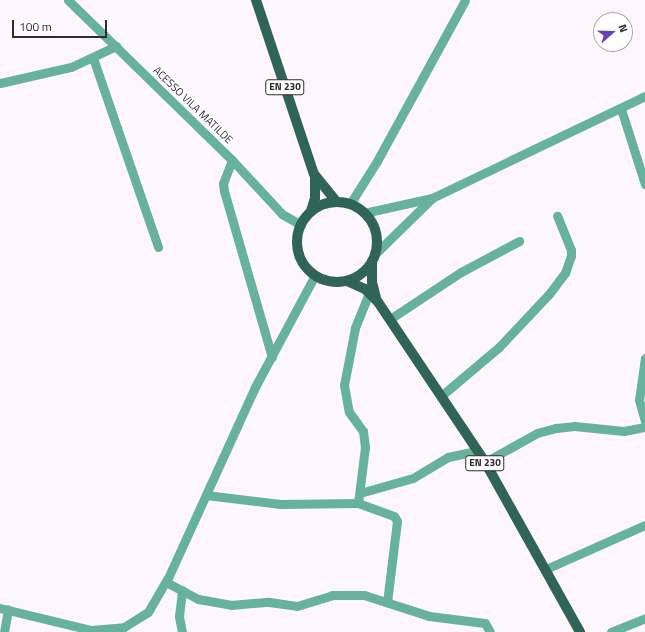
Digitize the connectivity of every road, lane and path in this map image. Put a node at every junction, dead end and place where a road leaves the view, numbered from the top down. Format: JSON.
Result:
{"nodes":[{"id":1,"x":68,"y":0,"type":"edge"},
{"id":2,"x":256,"y":0,"type":"edge"},
{"id":3,"x":465,"y":0,"type":"edge"},
{"id":4,"x":116,"y":46,"type":"junction"},
{"id":5,"x":93,"y":58,"type":"junction"},
{"id":6,"x":0,"y":83,"type":"edge"},
{"id":7,"x":645,"y":96,"type":"edge"},
{"id":8,"x":621,"y":108,"type":"junction"},
{"id":9,"x":232,"y":160,"type":"junction"},
{"id":10,"x":314,"y":174,"type":"junction"},
{"id":11,"x":645,"y":181,"type":"edge"},
{"id":12,"x":432,"y":198,"type":"junction"},
{"id":13,"x":337,"y":202,"type":"junction"},
{"id":14,"x":350,"y":204,"type":"junction"},
{"id":15,"x":311,"y":211,"type":"junction"},
{"id":16,"x":364,"y":213,"type":"junction"},
{"id":17,"x":557,"y":216,"type":"dead end"},
{"id":18,"x":301,"y":225,"type":"junction"},
{"id":19,"x":519,"y":242,"type":"dead end"},
{"id":20,"x":158,"y":247,"type":"dead end"},
{"id":21,"x":374,"y":257,"type":"junction"},
{"id":22,"x":315,"y":275,"type":"junction"},
{"id":23,"x":347,"y":281,"type":"junction"},
{"id":24,"x":369,"y":293,"type":"junction"},
{"id":25,"x":378,"y":302,"type":"junction"},
{"id":26,"x":390,"y":319,"type":"junction"},
{"id":27,"x":272,"y":357,"type":"junction"},
{"id":28,"x":645,"y":358,"type":"edge"},
{"id":29,"x":441,"y":396,"type":"junction"},
{"id":30,"x":645,"y":421,"type":"edge"},
{"id":31,"x":645,"y":427,"type":"edge"},
{"id":32,"x":477,"y":451,"type":"junction"},
{"id":33,"x":485,"y":462,"type":"junction"},
{"id":34,"x":360,"y":493,"type":"junction"},
{"id":35,"x":206,"y":495,"type":"junction"},
{"id":36,"x":358,"y":503,"type":"junction"},
{"id":37,"x":645,"y":525,"type":"edge"},
{"id":38,"x":546,"y":569,"type":"junction"},
{"id":39,"x":166,"y":582,"type":"junction"},
{"id":40,"x":182,"y":590,"type":"junction"},
{"id":41,"x":387,"y":602,"type":"junction"},
{"id":42,"x":4,"y":608,"type":"edge"},
{"id":43,"x":645,"y":618,"type":"edge"},
{"id":44,"x":4,"y":632,"type":"edge"},
{"id":45,"x":182,"y":632,"type":"edge"},
{"id":46,"x":490,"y":632,"type":"edge"},
{"id":47,"x":580,"y":632,"type":"edge"},
{"id":48,"x":611,"y":632,"type":"edge"}],
"edges":[{"from":1,"to":4,"type":"street","name":"ACESSO VILA MATILDE"},
{"from":2,"to":10,"type":"main road","number":"EN 230"},
{"from":3,"to":14,"type":"street"},
{"from":4,"to":5,"type":"street"},
{"from":4,"to":9,"type":"street","name":"ACESSO VILA MATILDE"},
{"from":5,"to":6,"type":"street"},
{"from":5,"to":20,"type":"street"},
{"from":7,"to":8,"type":"street"},
{"from":8,"to":11,"type":"street"},
{"from":8,"to":12,"type":"street"},
{"from":9,"to":18,"type":"street","name":"ACESSO VILA MATILDE"},
{"from":9,"to":27,"type":"street"},
{"from":10,"to":13,"type":"main road","number":"EN 230"},
{"from":10,"to":15,"type":"main road","number":"EN 230"},
{"from":12,"to":16,"type":"street"},
{"from":12,"to":21,"type":"street"},
{"from":13,"to":14,"type":"main road"},
{"from":13,"to":15,"type":"main road"},
{"from":14,"to":16,"type":"main road"},
{"from":15,"to":18,"type":"main road"},
{"from":16,"to":21,"type":"main road"},
{"from":17,"to":29,"type":"street"},
{"from":18,"to":22,"type":"main road"},
{"from":19,"to":26,"type":"street"},
{"from":21,"to":23,"type":"main road"},
{"from":21,"to":25,"type":"main road","number":"EN 230"},
{"from":22,"to":23,"type":"main road"},
{"from":22,"to":27,"type":"street"},
{"from":23,"to":24,"type":"main road","number":"EN 230"},
{"from":24,"to":25,"type":"main road","number":"EN 230"},
{"from":24,"to":34,"type":"street"},
{"from":25,"to":26,"type":"main road","number":"EN 230"},
{"from":26,"to":29,"type":"main road","number":"EN 230"},
{"from":27,"to":35,"type":"street"},
{"from":28,"to":30,"type":"street"},
{"from":29,"to":32,"type":"main road","number":"EN 230"},
{"from":31,"to":33,"type":"street"},
{"from":32,"to":33,"type":"main road","number":"EN 230"},
{"from":32,"to":34,"type":"street"},
{"from":33,"to":38,"type":"main road","number":"EN 230"},
{"from":34,"to":36,"type":"street"},
{"from":35,"to":36,"type":"street"},
{"from":35,"to":39,"type":"street"},
{"from":36,"to":41,"type":"street"},
{"from":37,"to":38,"type":"street"},
{"from":38,"to":47,"type":"main road","number":"EN 230"},
{"from":39,"to":40,"type":"street"},
{"from":39,"to":42,"type":"street"},
{"from":40,"to":41,"type":"street"},
{"from":40,"to":45,"type":"street"},
{"from":41,"to":46,"type":"street"},
{"from":42,"to":44,"type":"street"},
{"from":43,"to":48,"type":"street"}]}
